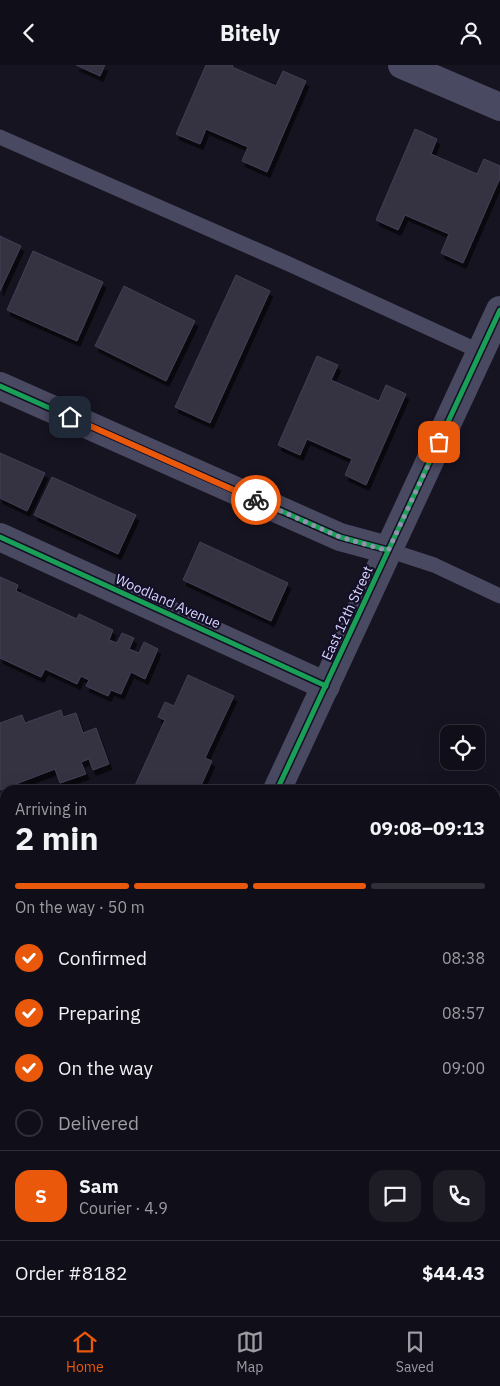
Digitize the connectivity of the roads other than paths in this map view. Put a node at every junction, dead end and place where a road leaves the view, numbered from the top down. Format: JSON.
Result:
{"nodes":[{"id":1,"x":402,"y":65,"type":"edge"},
{"id":2,"x":500,"y":107,"type":"edge"},
{"id":3,"x":0,"y":137,"type":"edge"},
{"id":4,"x":500,"y":310,"type":"edge"},
{"id":5,"x":480,"y":352,"type":"junction"},
{"id":6,"x":0,"y":386,"type":"edge"},
{"id":7,"x":0,"y":537,"type":"edge"},
{"id":8,"x":388,"y":551,"type":"junction"},
{"id":9,"x":500,"y":596,"type":"edge"},
{"id":10,"x":326,"y":686,"type":"junction"},
{"id":11,"x":279,"y":785,"type":"edge"}],
"edges":[{"from":1,"to":2,"type":"street"},
{"from":3,"to":5,"type":"lane"},
{"from":4,"to":5,"type":"street","name":"East 12th Street"},
{"from":5,"to":8,"type":"street","name":"East 12th Street"},
{"from":6,"to":8,"type":"street"},
{"from":7,"to":10,"type":"street","name":"Woodland Avenue"},
{"from":8,"to":9,"type":"lane"},
{"from":8,"to":10,"type":"street","name":"East 12th Street"},
{"from":10,"to":11,"type":"street","name":"East 12th Street"}]}
